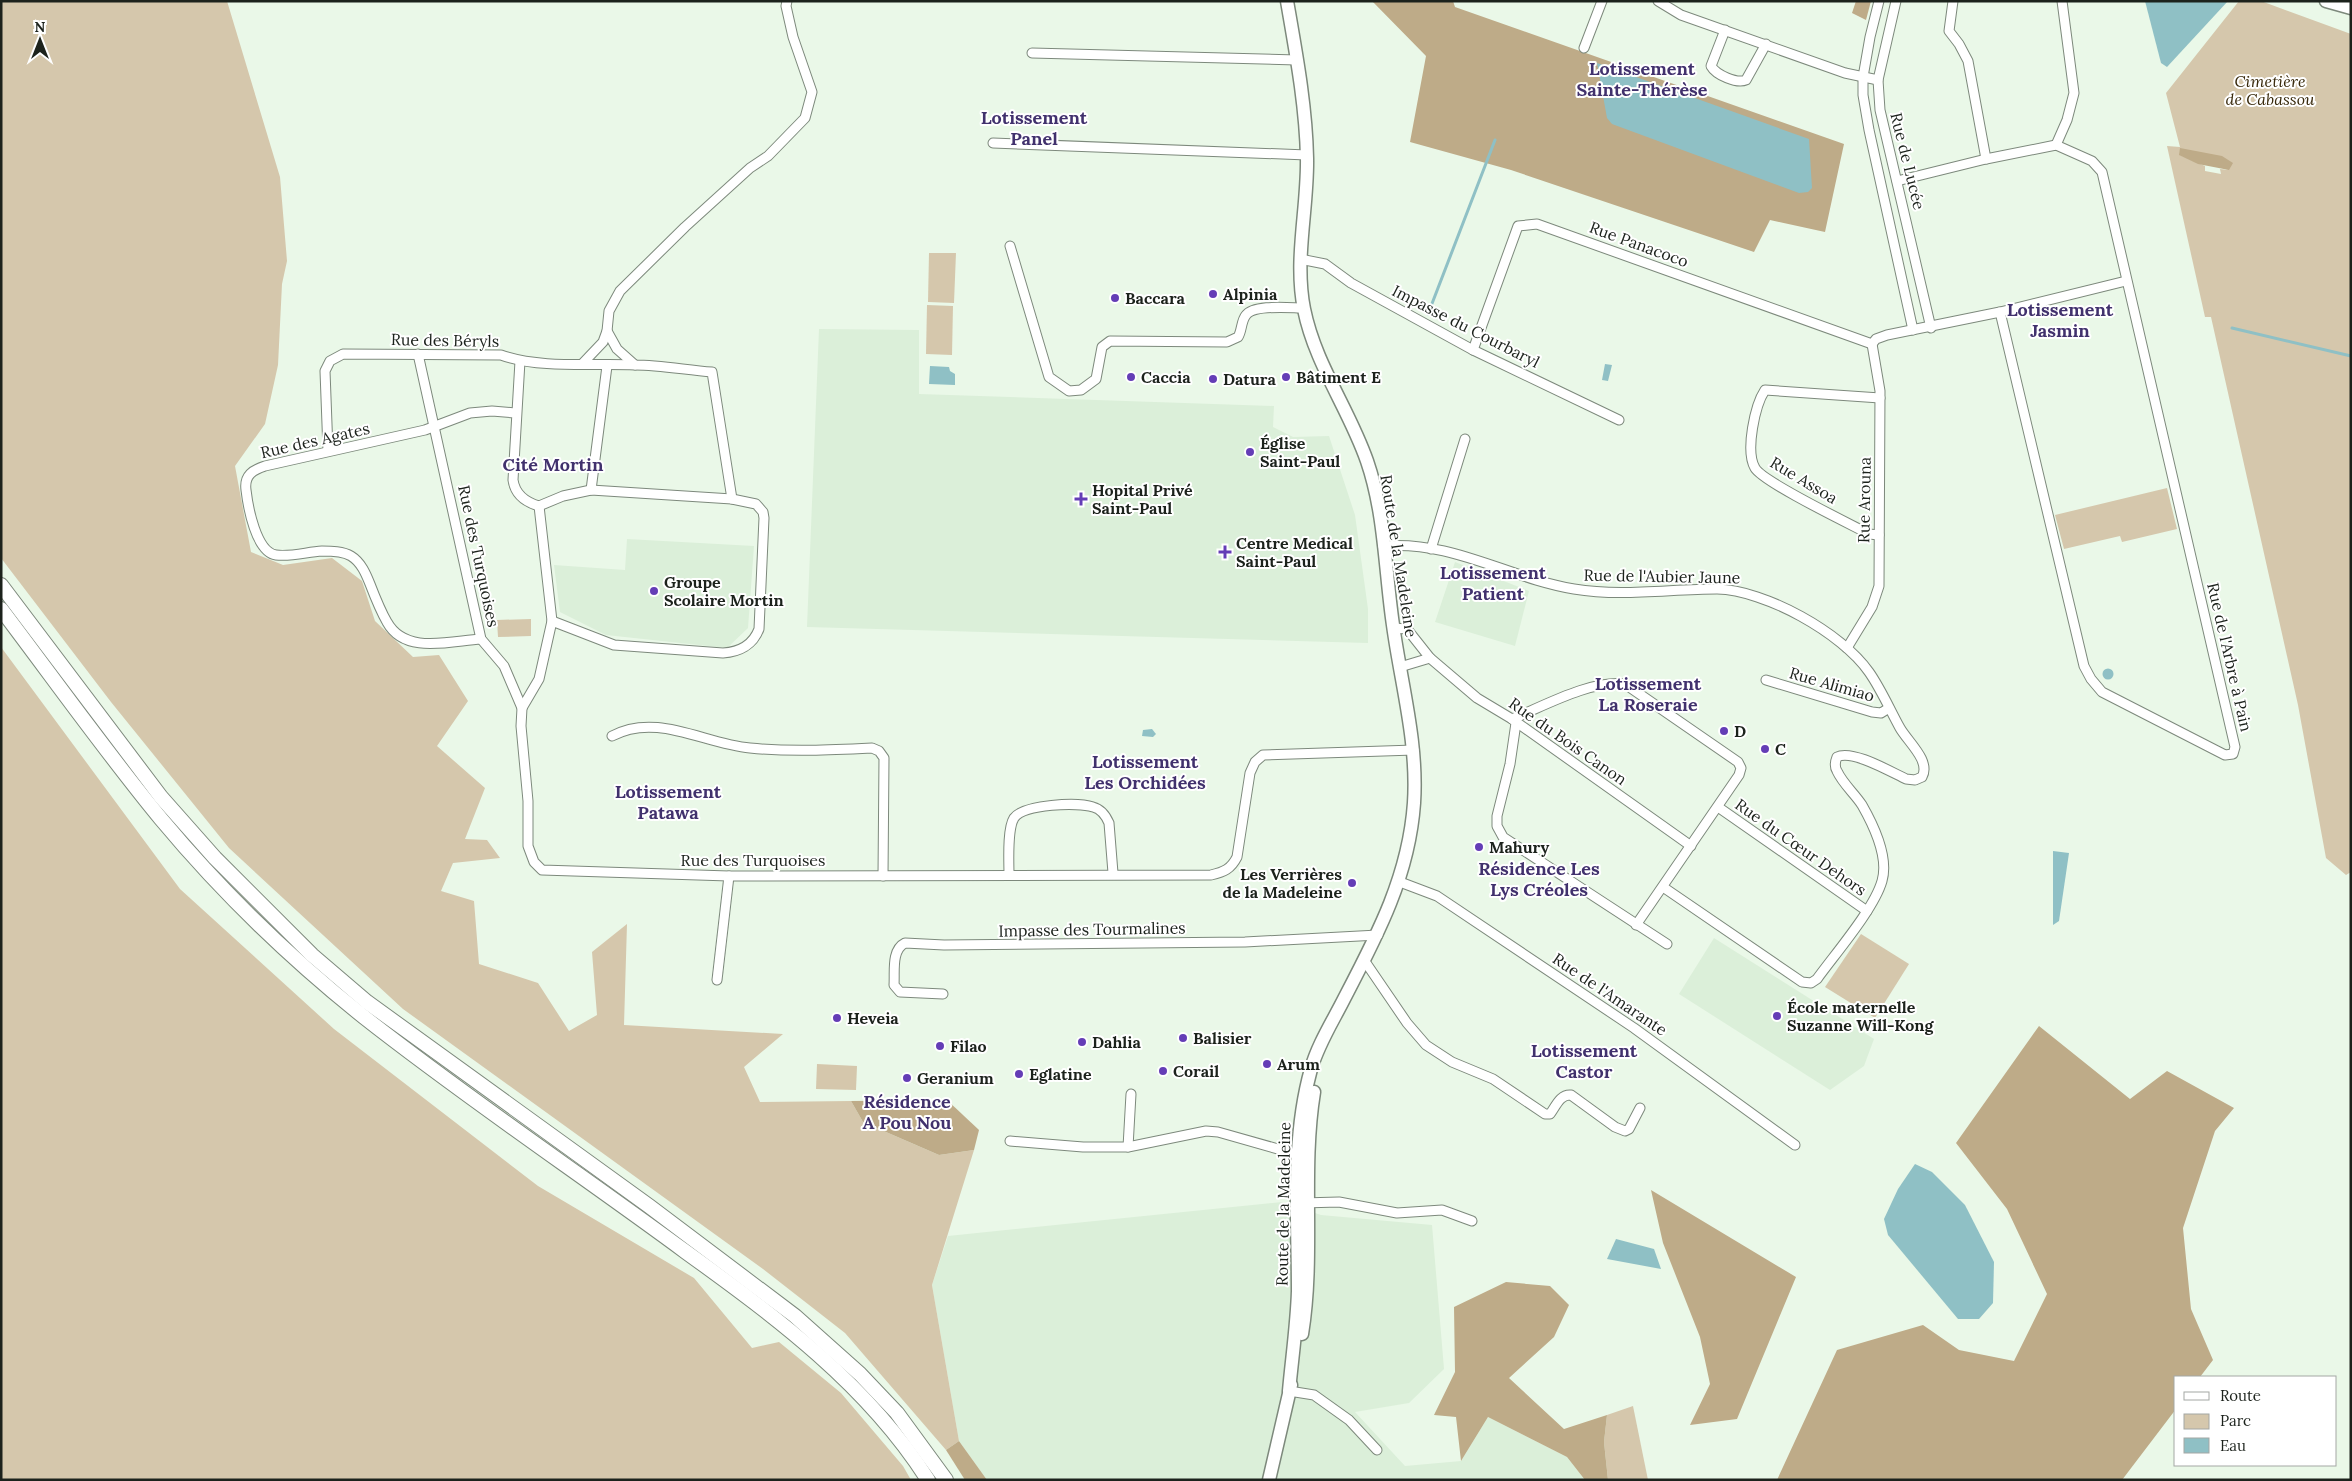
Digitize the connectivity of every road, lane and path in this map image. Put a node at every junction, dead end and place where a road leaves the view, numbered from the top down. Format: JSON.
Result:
{"nodes":[{"id":1,"x":787,"y":1,"type":"edge"},
{"id":2,"x":1287,"y":1,"type":"edge"},
{"id":3,"x":1602,"y":1,"type":"edge"},
{"id":4,"x":1658,"y":1,"type":"edge"},
{"id":5,"x":1879,"y":1,"type":"edge"},
{"id":6,"x":1896,"y":1,"type":"edge"},
{"id":7,"x":1953,"y":1,"type":"edge"},
{"id":8,"x":2062,"y":1,"type":"edge"},
{"id":9,"x":2326,"y":1,"type":"edge"},
{"id":10,"x":2346,"y":1,"type":"edge"},
{"id":11,"x":2351,"y":3,"type":"edge"},
{"id":12,"x":2351,"y":8,"type":"edge"},
{"id":13,"x":1725,"y":30,"type":"junction"},
{"id":14,"x":1766,"y":44,"type":"junction"},
{"id":15,"x":1584,"y":48,"type":"dead end"},
{"id":16,"x":1032,"y":53,"type":"dead end"},
{"id":17,"x":1297,"y":60,"type":"junction"},
{"id":18,"x":1863,"y":77,"type":"junction"},
{"id":19,"x":1878,"y":80,"type":"junction"},
{"id":20,"x":993,"y":143,"type":"dead end"},
{"id":21,"x":2056,"y":145,"type":"junction"},
{"id":22,"x":1307,"y":155,"type":"junction"},
{"id":23,"x":1986,"y":159,"type":"junction"},
{"id":24,"x":1897,"y":181,"type":"junction"},
{"id":25,"x":1010,"y":246,"type":"dead end"},
{"id":26,"x":1300,"y":259,"type":"junction"},
{"id":27,"x":2126,"y":282,"type":"junction"},
{"id":28,"x":1304,"y":308,"type":"junction"},
{"id":29,"x":2000,"y":312,"type":"junction"},
{"id":30,"x":1931,"y":328,"type":"junction"},
{"id":31,"x":1913,"y":330,"type":"junction"},
{"id":32,"x":607,"y":331,"type":"junction"},
{"id":33,"x":1872,"y":344,"type":"junction"},
{"id":34,"x":1473,"y":350,"type":"junction"},
{"id":35,"x":418,"y":354,"type":"junction"},
{"id":36,"x":520,"y":361,"type":"junction"},
{"id":37,"x":583,"y":363,"type":"junction"},
{"id":38,"x":635,"y":364,"type":"junction"},
{"id":39,"x":607,"y":366,"type":"junction"},
{"id":40,"x":1880,"y":398,"type":"junction"},
{"id":41,"x":515,"y":412,"type":"junction"},
{"id":42,"x":1619,"y":420,"type":"dead end"},
{"id":43,"x":435,"y":426,"type":"junction"},
{"id":44,"x":1464,"y":438,"type":"dead end"},
{"id":45,"x":328,"y":451,"type":"junction"},
{"id":46,"x":592,"y":490,"type":"junction"},
{"id":47,"x":732,"y":499,"type":"junction"},
{"id":48,"x":539,"y":506,"type":"junction"},
{"id":49,"x":1879,"y":534,"type":"junction"},
{"id":50,"x":1383,"y":546,"type":"junction"},
{"id":51,"x":1431,"y":549,"type":"junction"},
{"id":52,"x":1,"y":586,"type":"edge"},
{"id":53,"x":1,"y":609,"type":"edge"},
{"id":54,"x":552,"y":621,"type":"junction"},
{"id":55,"x":1393,"y":628,"type":"junction"},
{"id":56,"x":481,"y":639,"type":"junction"},
{"id":57,"x":1847,"y":648,"type":"junction"},
{"id":58,"x":1430,"y":658,"type":"junction"},
{"id":59,"x":1400,"y":666,"type":"junction"},
{"id":60,"x":1766,"y":680,"type":"dead end"},
{"id":61,"x":522,"y":708,"type":"junction"},
{"id":62,"x":1889,"y":708,"type":"junction"},
{"id":63,"x":1514,"y":721,"type":"junction"},
{"id":64,"x":612,"y":736,"type":"dead end"},
{"id":65,"x":1414,"y":750,"type":"junction"},
{"id":66,"x":1718,"y":807,"type":"junction"},
{"id":67,"x":1691,"y":846,"type":"junction"},
{"id":68,"x":1113,"y":873,"type":"junction"},
{"id":69,"x":729,"y":876,"type":"junction"},
{"id":70,"x":883,"y":876,"type":"junction"},
{"id":71,"x":1009,"y":876,"type":"junction"},
{"id":72,"x":1400,"y":882,"type":"junction"},
{"id":73,"x":1663,"y":888,"type":"junction"},
{"id":74,"x":1867,"y":910,"type":"junction"},
{"id":75,"x":1636,"y":925,"type":"junction"},
{"id":76,"x":1378,"y":935,"type":"junction"},
{"id":77,"x":1667,"y":944,"type":"dead end"},
{"id":78,"x":1364,"y":960,"type":"junction"},
{"id":79,"x":717,"y":980,"type":"dead end"},
{"id":80,"x":944,"y":994,"type":"dead end"},
{"id":81,"x":1332,"y":1022,"type":"junction"},
{"id":82,"x":1132,"y":1094,"type":"dead end"},
{"id":83,"x":1640,"y":1108,"type":"dead end"},
{"id":84,"x":1010,"y":1141,"type":"dead end"},
{"id":85,"x":1795,"y":1145,"type":"dead end"},
{"id":86,"x":1128,"y":1147,"type":"junction"},
{"id":87,"x":1299,"y":1155,"type":"junction"},
{"id":88,"x":1303,"y":1203,"type":"junction"},
{"id":89,"x":1472,"y":1221,"type":"dead end"},
{"id":90,"x":1289,"y":1391,"type":"junction"},
{"id":91,"x":1377,"y":1450,"type":"dead end"},
{"id":92,"x":928,"y":1480,"type":"edge"},
{"id":93,"x":946,"y":1480,"type":"edge"},
{"id":94,"x":1269,"y":1480,"type":"edge"}],
"edges":[{"from":1,"to":32,"type":"street"},
{"from":2,"to":17,"type":"main road","name":"Route de la Madeleine"},
{"from":3,"to":15,"type":"street"},
{"from":4,"to":13,"type":"street"},
{"from":5,"to":18,"type":"street"},
{"from":6,"to":19,"type":"street","name":"Rue de Lucée"},
{"from":7,"to":23,"type":"street"},
{"from":8,"to":21,"type":"street"},
{"from":9,"to":12,"type":"main road"},
{"from":10,"to":11,"type":"main road"},
{"from":13,"to":14,"type":"street"},
{"from":13,"to":14,"type":"street"},
{"from":14,"to":18,"type":"street"},
{"from":16,"to":17,"type":"street"},
{"from":17,"to":22,"type":"main road","name":"Route de la Madeleine"},
{"from":18,"to":19,"type":"street"},
{"from":18,"to":31,"type":"street"},
{"from":19,"to":24,"type":"street","name":"Rue de Lucée"},
{"from":20,"to":22,"type":"street"},
{"from":21,"to":23,"type":"street"},
{"from":21,"to":27,"type":"street"},
{"from":22,"to":26,"type":"main road","name":"Route de la Madeleine"},
{"from":23,"to":24,"type":"street"},
{"from":24,"to":30,"type":"street","name":"Rue de Lucée"},
{"from":25,"to":28,"type":"street"},
{"from":26,"to":28,"type":"main road","name":"Route de la Madeleine"},
{"from":26,"to":34,"type":"street","name":"Impasse du Courbaryl"},
{"from":27,"to":29,"type":"street"},
{"from":27,"to":29,"type":"street","name":"Rue de l'Arbre à Pain"},
{"from":28,"to":50,"type":"main road","name":"Route de la Madeleine"},
{"from":29,"to":30,"type":"street"},
{"from":30,"to":31,"type":"street"},
{"from":31,"to":33,"type":"street"},
{"from":32,"to":37,"type":"street"},
{"from":32,"to":38,"type":"street"},
{"from":33,"to":34,"type":"street","name":"Rue Panacoco"},
{"from":33,"to":40,"type":"street","name":"Rue Arouna"},
{"from":34,"to":42,"type":"street","name":"Impasse du Courbaryl"},
{"from":35,"to":36,"type":"street","name":"Rue des Béryls"},
{"from":35,"to":43,"type":"street","name":"Rue des Turquoises"},
{"from":35,"to":45,"type":"street","name":"Rue des Béryls"},
{"from":36,"to":37,"type":"street","name":"Rue des Béryls"},
{"from":36,"to":41,"type":"street"},
{"from":37,"to":39,"type":"street","name":"Rue des Béryls"},
{"from":38,"to":39,"type":"street","name":"Rue des Béryls"},
{"from":38,"to":47,"type":"street","name":"Rue des Béryls"},
{"from":39,"to":46,"type":"street"},
{"from":40,"to":49,"type":"street","name":"Rue Arouna"},
{"from":40,"to":49,"type":"street","name":"Rue Assoa"},
{"from":41,"to":43,"type":"street","name":"Rue des Agates"},
{"from":41,"to":48,"type":"street"},
{"from":43,"to":45,"type":"street","name":"Rue des Agates"},
{"from":43,"to":56,"type":"street","name":"Rue des Turquoises"},
{"from":44,"to":51,"type":"street"},
{"from":45,"to":56,"type":"street","name":"Rue des Agates"},
{"from":46,"to":47,"type":"street"},
{"from":46,"to":48,"type":"street"},
{"from":47,"to":54,"type":"street"},
{"from":48,"to":54,"type":"street"},
{"from":49,"to":57,"type":"street","name":"Rue Arouna"},
{"from":50,"to":51,"type":"street","name":"Rue de l'Aubier Jaune"},
{"from":50,"to":55,"type":"main road","name":"Route de la Madeleine"},
{"from":51,"to":57,"type":"street","name":"Rue de l'Aubier Jaune"},
{"from":52,"to":93,"type":"main road"},
{"from":53,"to":92,"type":"main road"},
{"from":54,"to":61,"type":"street"},
{"from":55,"to":58,"type":"street","name":"Rue du Bois Canon"},
{"from":55,"to":59,"type":"main road","name":"Route de la Madeleine"},
{"from":56,"to":61,"type":"street","name":"Rue des Turquoises"},
{"from":57,"to":62,"type":"street","name":"Rue de l'Aubier Jaune"},
{"from":58,"to":59,"type":"street"},
{"from":58,"to":63,"type":"street","name":"Rue du Bois Canon"},
{"from":59,"to":65,"type":"main road","name":"Route de la Madeleine"},
{"from":60,"to":62,"type":"street","name":"Rue Alimiao"},
{"from":61,"to":69,"type":"street","name":"Rue des Turquoises"},
{"from":62,"to":74,"type":"street","name":"Rue de l'Aubier Jaune"},
{"from":63,"to":66,"type":"street"},
{"from":63,"to":67,"type":"street","name":"Rue du Bois Canon"},
{"from":63,"to":75,"type":"street"},
{"from":64,"to":70,"type":"street"},
{"from":65,"to":68,"type":"street","name":"Rue des Turquoises"},
{"from":65,"to":72,"type":"main road","name":"Route de la Madeleine"},
{"from":66,"to":67,"type":"street"},
{"from":66,"to":74,"type":"street","name":"Rue du Cœur Dehors"},
{"from":67,"to":73,"type":"street"},
{"from":68,"to":71,"type":"street","name":"Rue des Turquoises"},
{"from":68,"to":71,"type":"street"},
{"from":69,"to":70,"type":"street","name":"Rue des Turquoises"},
{"from":69,"to":79,"type":"street"},
{"from":70,"to":71,"type":"street","name":"Rue des Turquoises"},
{"from":72,"to":76,"type":"main road","name":"Route de la Madeleine"},
{"from":72,"to":85,"type":"street","name":"Rue de l'Amarante"},
{"from":73,"to":74,"type":"street","name":"Rue de l'Aubier Jaune"},
{"from":73,"to":75,"type":"street"},
{"from":75,"to":77,"type":"street"},
{"from":76,"to":78,"type":"main road","name":"Route de la Madeleine"},
{"from":76,"to":80,"type":"street","name":"Impasse des Tourmalines"},
{"from":78,"to":81,"type":"main road","name":"Route de la Madeleine"},
{"from":78,"to":83,"type":"street"},
{"from":81,"to":87,"type":"main road","name":"Route de la Madeleine"},
{"from":81,"to":88,"type":"main road","name":"Route de la Madeleine"},
{"from":82,"to":86,"type":"street"},
{"from":84,"to":86,"type":"street"},
{"from":86,"to":87,"type":"street"},
{"from":87,"to":88,"type":"main road","name":"Route de la Madeleine"},
{"from":88,"to":89,"type":"street"},
{"from":88,"to":90,"type":"main road","name":"Route de la Madeleine"},
{"from":90,"to":91,"type":"street"},
{"from":90,"to":94,"type":"main road","name":"Route de la Madeleine"}]}
